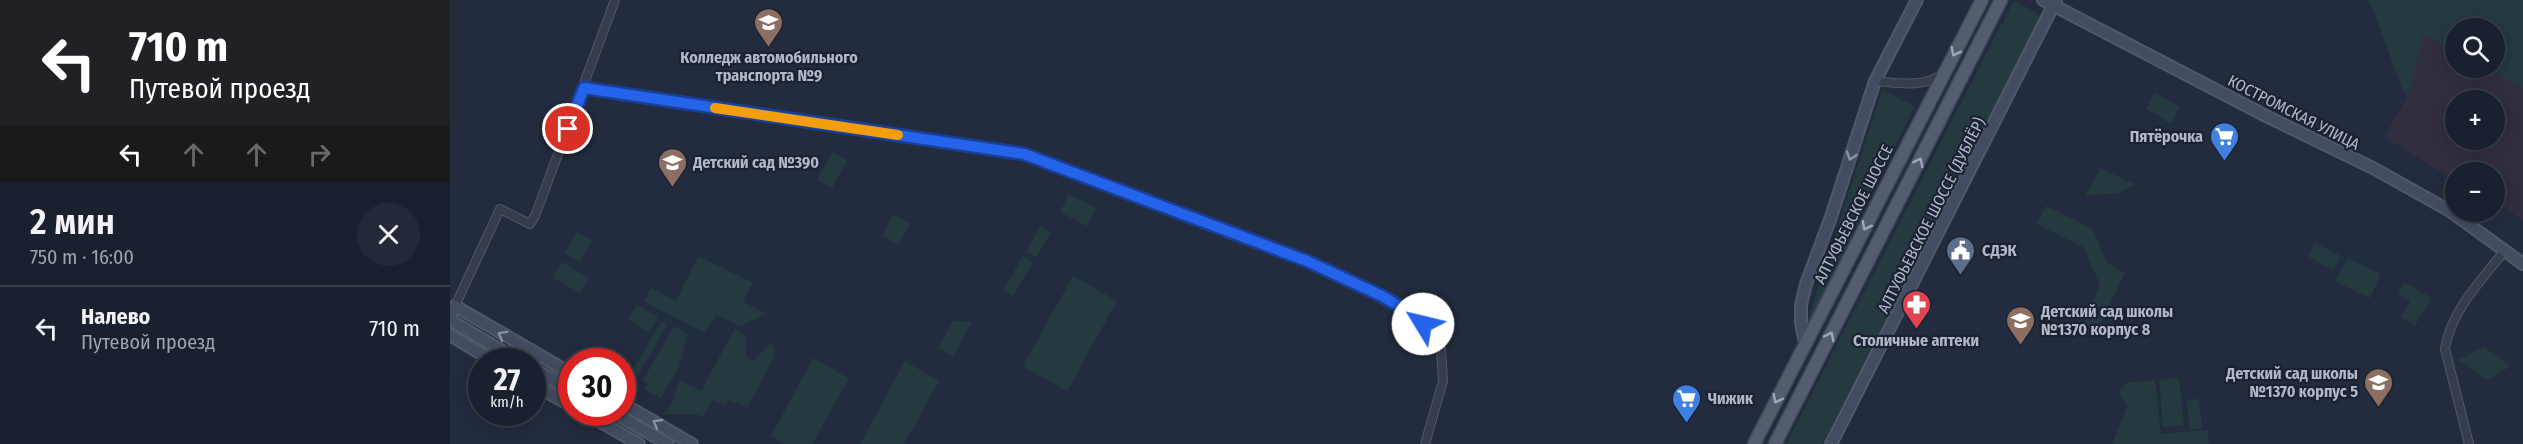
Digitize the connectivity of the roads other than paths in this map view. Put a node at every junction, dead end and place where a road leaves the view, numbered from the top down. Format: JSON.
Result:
{"nodes":[{"id":1,"x":615,"y":0,"type":"edge"},
{"id":2,"x":1917,"y":0,"type":"edge"},
{"id":3,"x":1982,"y":0,"type":"edge"},
{"id":4,"x":2001,"y":0,"type":"edge"},
{"id":5,"x":2051,"y":2,"type":"edge"},
{"id":6,"x":1944,"y":73,"type":"junction"},
{"id":7,"x":1875,"y":81,"type":"junction"},
{"id":8,"x":584,"y":88,"type":"junction"},
{"id":9,"x":2505,"y":250,"type":"junction"},
{"id":10,"x":2523,"y":264,"type":"edge"},
{"id":11,"x":452,"y":314,"type":"edge"},
{"id":12,"x":450,"y":335,"type":"edge"},
{"id":13,"x":1805,"y":343,"type":"junction"},
{"id":14,"x":471,"y":348,"type":"edge"},
{"id":15,"x":501,"y":348,"type":"edge"},
{"id":16,"x":558,"y":367,"type":"edge"},
{"id":17,"x":636,"y":411,"type":"edge"},
{"id":18,"x":608,"y":426,"type":"edge"},
{"id":19,"x":636,"y":426,"type":"edge"},
{"id":20,"x":639,"y":444,"type":"edge"},
{"id":21,"x":668,"y":444,"type":"edge"},
{"id":22,"x":692,"y":444,"type":"edge"},
{"id":23,"x":1425,"y":444,"type":"edge"},
{"id":24,"x":1754,"y":444,"type":"edge"},
{"id":25,"x":1775,"y":444,"type":"edge"},
{"id":26,"x":1831,"y":444,"type":"edge"},
{"id":27,"x":2469,"y":444,"type":"edge"}],
"edges":[{"from":1,"to":8,"type":"street"},
{"from":2,"to":7,"type":"street"},
{"from":3,"to":6,"type":"main road","name":"АЛТУФЬЕВСКОЕ ШОССЕ","one_way":true},
{"from":25,"to":4,"type":"main road","one_way":true},
{"from":5,"to":9,"type":"street","name":"КОСТРОМСКАЯ УЛИЦА"},
{"from":5,"to":26,"type":"street","name":"АЛТУФЬЕВСКОЕ ШОССЕ (ДУБЛЁР)"},
{"from":6,"to":7,"type":"street"},
{"from":6,"to":13,"type":"main road","name":"АЛТУФЬЕВСКОЕ ШОССЕ","one_way":true},
{"from":7,"to":13,"type":"street","one_way":true},
{"from":8,"to":11,"type":"street"},
{"from":8,"to":23,"type":"street"},
{"from":9,"to":10,"type":"street","name":"КОСТРОМСКАЯ УЛИЦА"},
{"from":9,"to":27,"type":"street"},
{"from":11,"to":15,"type":"street"},
{"from":16,"to":11,"type":"street","one_way":true},
{"from":12,"to":14,"type":"street"},
{"from":13,"to":24,"type":"main road","name":"АЛТУФЬЕВСКОЕ ШОССЕ","one_way":true},
{"from":22,"to":17,"type":"street","one_way":true},
{"from":18,"to":20,"type":"street"},
{"from":19,"to":21,"type":"street"}]}
